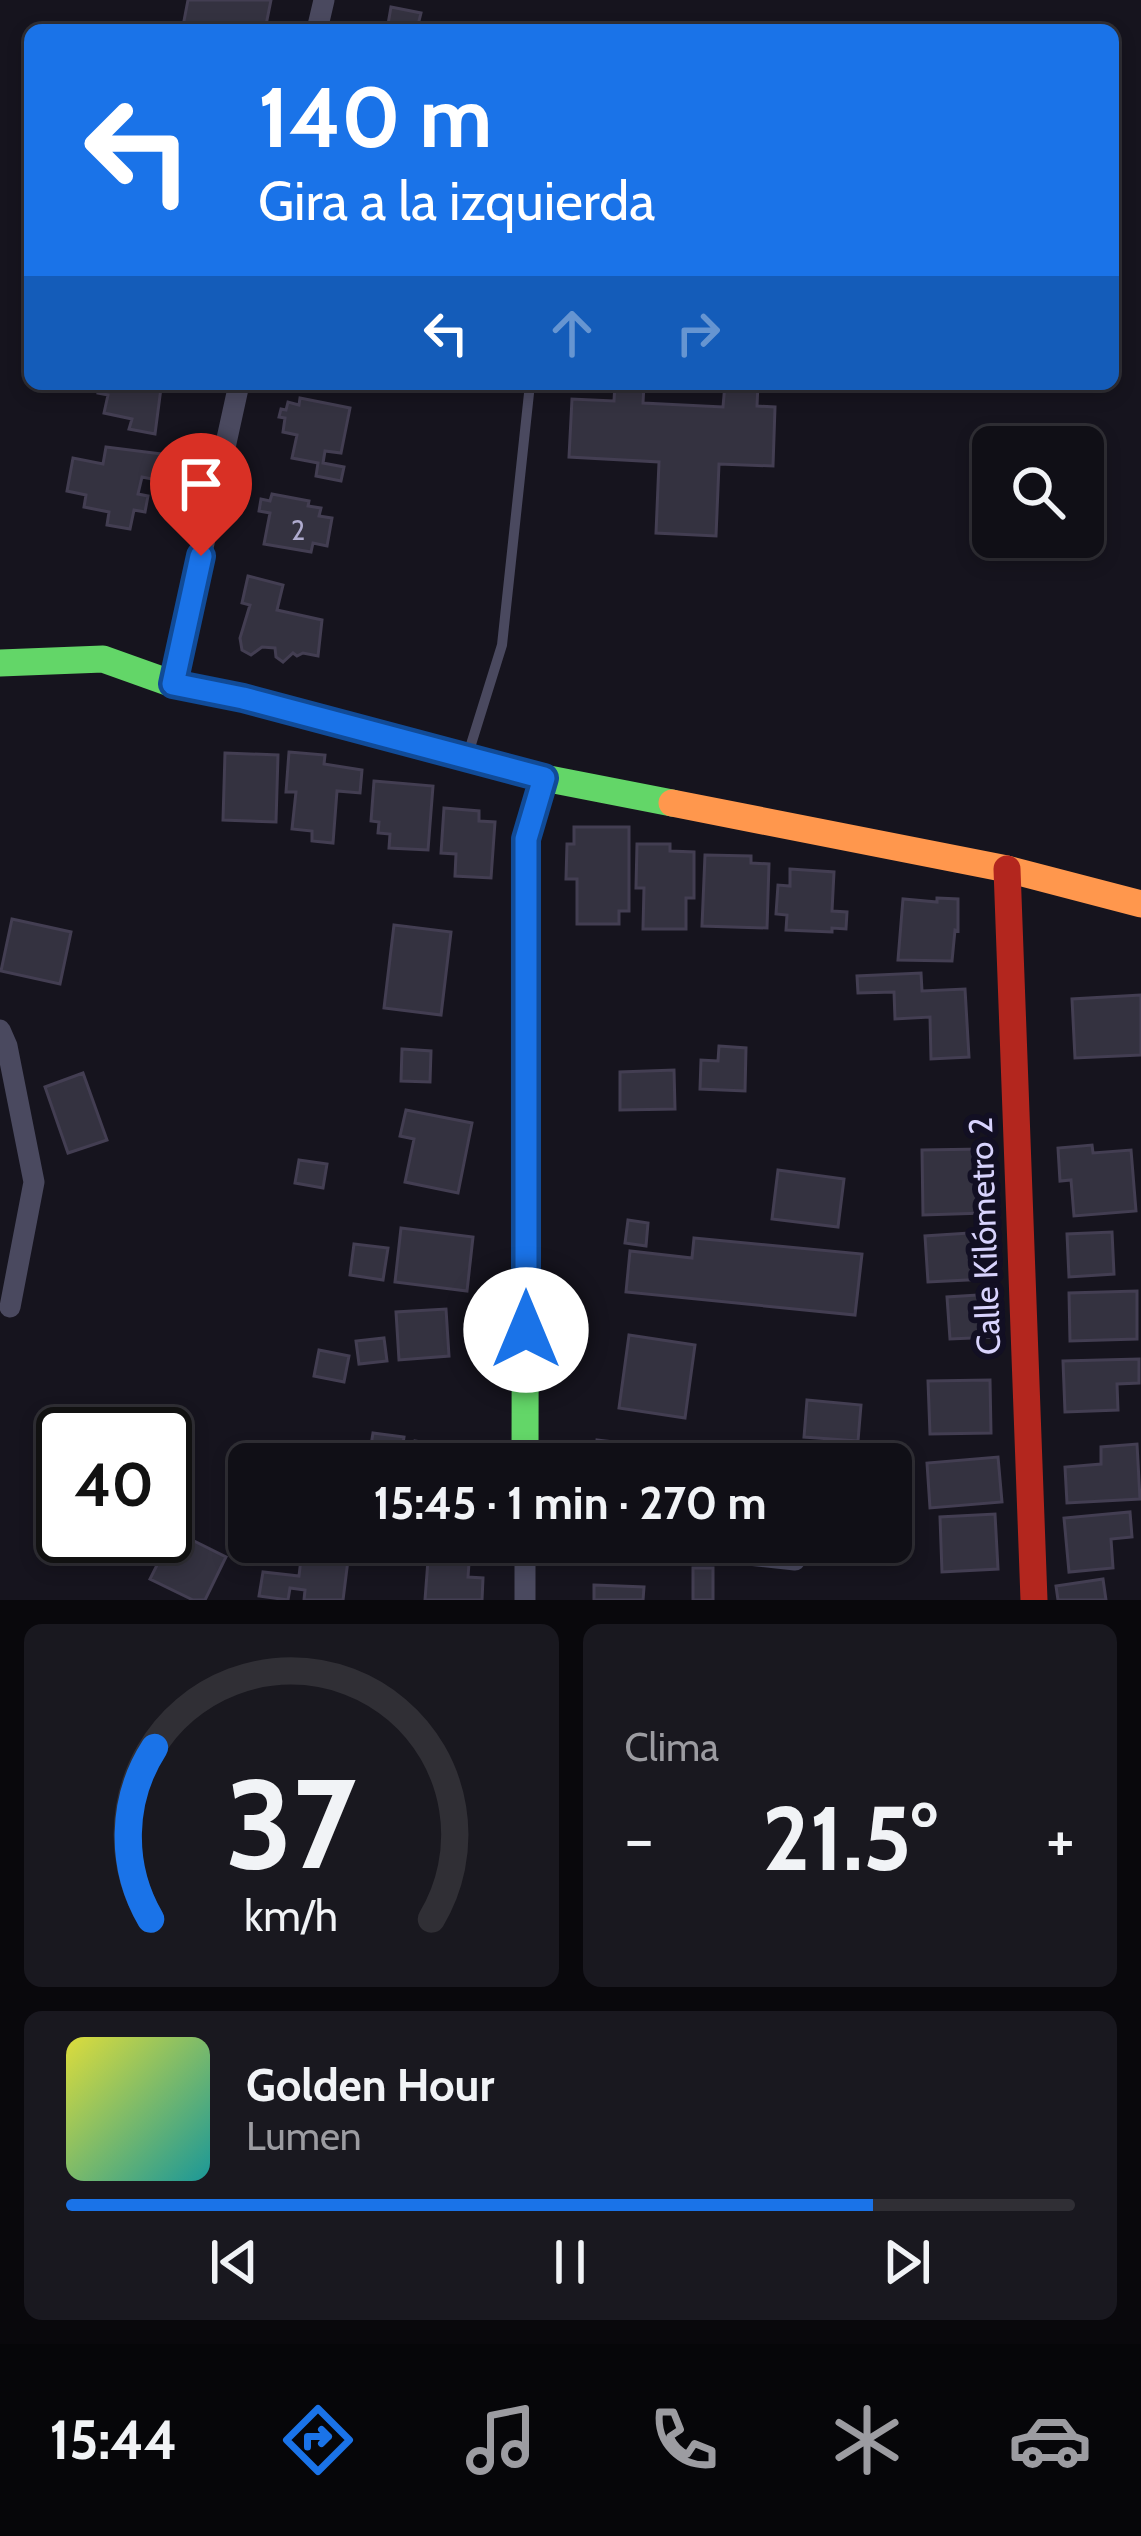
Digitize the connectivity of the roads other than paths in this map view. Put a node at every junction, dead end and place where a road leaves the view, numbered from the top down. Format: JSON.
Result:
{"nodes":[{"id":1,"x":238,"y":390,"type":"edge"},
{"id":2,"x":529,"y":390,"type":"edge"},
{"id":3,"x":0,"y":663,"type":"edge"},
{"id":4,"x":173,"y":684,"type":"junction"},
{"id":5,"x":467,"y":758,"type":"junction"},
{"id":6,"x":544,"y":778,"type":"junction"},
{"id":7,"x":1007,"y":868,"type":"junction"},
{"id":8,"x":1141,"y":904,"type":"edge"},
{"id":9,"x":0,"y":1030,"type":"edge"},
{"id":10,"x":10,"y":1307,"type":"dead end"},
{"id":11,"x":526,"y":1443,"type":"edge"},
{"id":12,"x":525,"y":1563,"type":"edge"},
{"id":13,"x":525,"y":1600,"type":"edge"},
{"id":14,"x":1034,"y":1600,"type":"edge"}],
"edges":[{"from":1,"to":4,"type":"street"},
{"from":2,"to":5,"type":"lane"},
{"from":3,"to":4,"type":"street"},
{"from":4,"to":5,"type":"street"},
{"from":5,"to":6,"type":"street"},
{"from":6,"to":7,"type":"street"},
{"from":6,"to":11,"type":"street"},
{"from":7,"to":8,"type":"street"},
{"from":7,"to":14,"type":"street","name":"Calle Kilómetro 2"},
{"from":9,"to":10,"type":"street"},
{"from":12,"to":13,"type":"street"}]}
